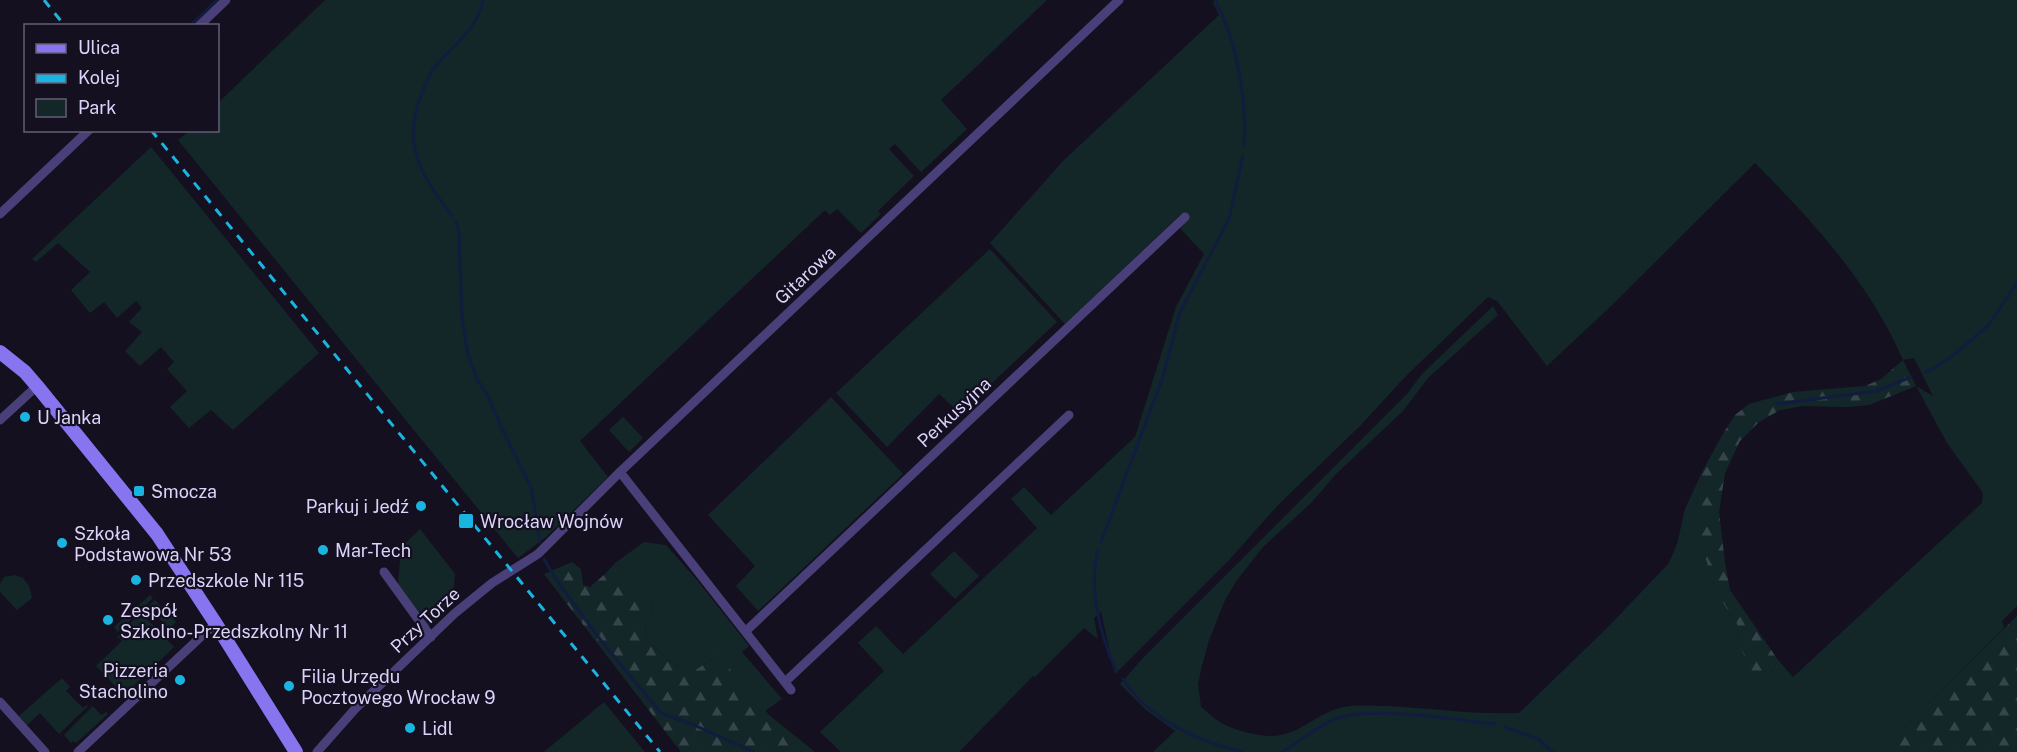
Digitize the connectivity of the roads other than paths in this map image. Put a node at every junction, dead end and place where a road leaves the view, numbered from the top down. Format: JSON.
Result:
{"nodes":[{"id":1,"x":226,"y":0,"type":"edge"},
{"id":2,"x":1119,"y":0,"type":"edge"},
{"id":3,"x":202,"y":24,"type":"edge"},
{"id":4,"x":87,"y":132,"type":"edge"},
{"id":5,"x":0,"y":214,"type":"edge"},
{"id":6,"x":1185,"y":217,"type":"dead end"},
{"id":7,"x":0,"y":352,"type":"edge"},
{"id":8,"x":37,"y":386,"type":"junction"},
{"id":9,"x":1069,"y":415,"type":"dead end"},
{"id":10,"x":0,"y":420,"type":"edge"},
{"id":11,"x":620,"y":472,"type":"junction"},
{"id":12,"x":511,"y":571,"type":"joint"},
{"id":13,"x":384,"y":572,"type":"dead end"},
{"id":14,"x":216,"y":624,"type":"junction"},
{"id":15,"x":746,"y":631,"type":"junction"},
{"id":16,"x":431,"y":637,"type":"junction"},
{"id":17,"x":0,"y":702,"type":"edge"},
{"id":18,"x":45,"y":752,"type":"edge"},
{"id":19,"x":78,"y":752,"type":"edge"},
{"id":20,"x":296,"y":752,"type":"edge"},
{"id":21,"x":317,"y":752,"type":"edge"}],
"edges":[{"from":1,"to":3,"type":"street"},
{"from":2,"to":11,"type":"street","name":"Gitarowa"},
{"from":4,"to":5,"type":"street"},
{"from":6,"to":15,"type":"street","name":"Perkusyjna"},
{"from":7,"to":8,"type":"main road"},
{"from":8,"to":10,"type":"street"},
{"from":8,"to":14,"type":"main road"},
{"from":9,"to":15,"type":"street"},
{"from":11,"to":12,"type":"street","name":"Gitarowa"},
{"from":11,"to":15,"type":"street"},
{"from":12,"to":16,"type":"street","name":"Przy Torze"},
{"from":13,"to":16,"type":"street"},
{"from":14,"to":19,"type":"street"},
{"from":14,"to":20,"type":"main road"},
{"from":16,"to":21,"type":"street","name":"Przy Torze"},
{"from":17,"to":18,"type":"street"}]}
